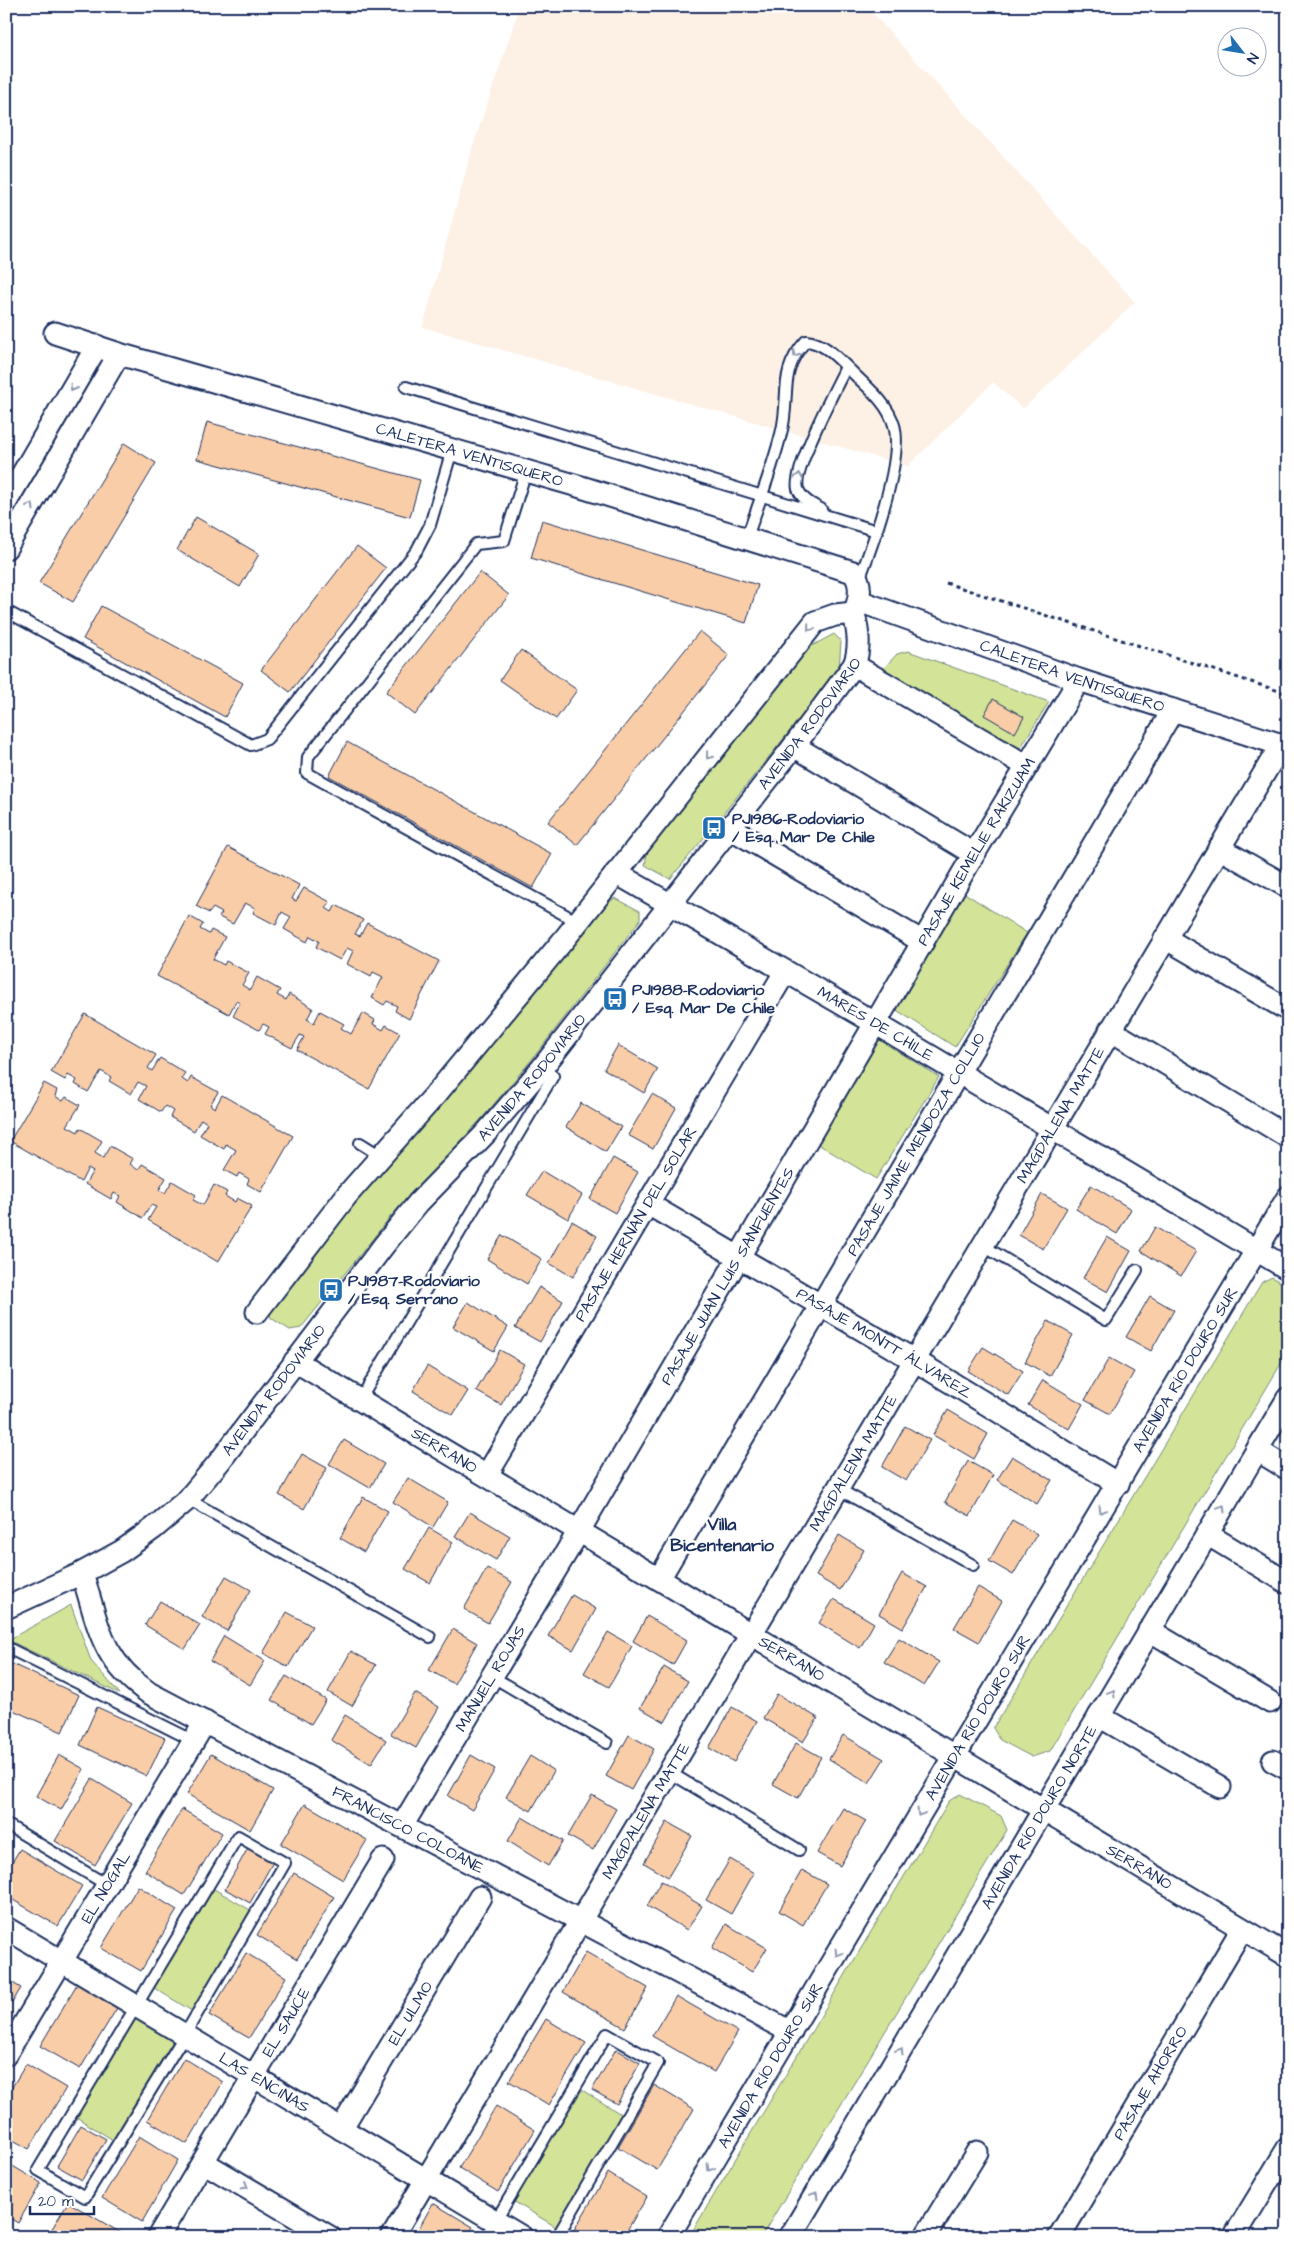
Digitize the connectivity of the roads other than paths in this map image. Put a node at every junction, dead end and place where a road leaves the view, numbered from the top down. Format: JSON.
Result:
{"nodes":[{"id":1,"x":55,"y":333,"type":"dead end"},
{"id":2,"x":97,"y":346,"type":"junction"},
{"id":3,"x":119,"y":354,"type":"junction"},
{"id":4,"x":846,"y":367,"type":"junction"},
{"id":5,"x":406,"y":387,"type":"dead end"},
{"id":6,"x":452,"y":450,"type":"junction"},
{"id":7,"x":526,"y":471,"type":"junction"},
{"id":8,"x":761,"y":495,"type":"junction"},
{"id":9,"x":6,"y":502,"type":"edge"},
{"id":10,"x":840,"y":520,"type":"junction"},
{"id":11,"x":877,"y":532,"type":"junction"},
{"id":12,"x":746,"y":540,"type":"junction"},
{"id":13,"x":6,"y":548,"type":"edge"},
{"id":14,"x":858,"y":598,"type":"junction"},
{"id":15,"x":6,"y":611,"type":"edge"},
{"id":16,"x":854,"y":665,"type":"junction"},
{"id":17,"x":1079,"y":680,"type":"junction"},
{"id":18,"x":1173,"y":710,"type":"junction"},
{"id":19,"x":794,"y":746,"type":"junction"},
{"id":20,"x":1284,"y":746,"type":"edge"},
{"id":21,"x":1027,"y":766,"type":"junction"},
{"id":22,"x":730,"y":828,"type":"junction"},
{"id":23,"x":1219,"y":848,"type":"junction"},
{"id":24,"x":974,"y":854,"type":"junction"},
{"id":25,"x":616,"y":873,"type":"junction"},
{"id":26,"x":1288,"y":887,"type":"edge"},
{"id":27,"x":670,"y":905,"type":"junction"},
{"id":28,"x":578,"y":922,"type":"junction"},
{"id":29,"x":1165,"y":938,"type":"junction"},
{"id":30,"x":923,"y":942,"type":"junction"},
{"id":31,"x":785,"y":972,"type":"junction"},
{"id":32,"x":1288,"y":1010,"type":"edge"},
{"id":33,"x":875,"y":1023,"type":"junction"},
{"id":34,"x":1110,"y":1030,"type":"junction"},
{"id":35,"x":542,"y":1068,"type":"junction"},
{"id":36,"x":957,"y":1072,"type":"junction"},
{"id":37,"x":1051,"y":1129,"type":"junction"},
{"id":38,"x":1288,"y":1136,"type":"edge"},
{"id":39,"x":360,"y":1143,"type":"dead end"},
{"id":40,"x":381,"y":1156,"type":"junction"},
{"id":41,"x":1288,"y":1197,"type":"edge"},
{"id":42,"x":648,"y":1204,"type":"junction"},
{"id":43,"x":982,"y":1245,"type":"junction"},
{"id":44,"x":1256,"y":1250,"type":"junction"},
{"id":45,"x":738,"y":1257,"type":"junction"},
{"id":46,"x":1288,"y":1269,"type":"edge"},
{"id":47,"x":1137,"y":1270,"type":"dead end"},
{"id":48,"x":820,"y":1305,"type":"junction"},
{"id":49,"x":257,"y":1312,"type":"dead end"},
{"id":50,"x":914,"y":1360,"type":"junction"},
{"id":51,"x":295,"y":1361,"type":"junction"},
{"id":52,"x":1288,"y":1398,"type":"edge"},
{"id":53,"x":360,"y":1400,"type":"junction"},
{"id":54,"x":1256,"y":1450,"type":"junction"},
{"id":55,"x":1288,"y":1469,"type":"edge"},
{"id":56,"x":487,"y":1475,"type":"junction"},
{"id":57,"x":1118,"y":1484,"type":"junction"},
{"id":58,"x":837,"y":1488,"type":"junction"},
{"id":59,"x":188,"y":1498,"type":"junction"},
{"id":60,"x":579,"y":1531,"type":"junction"},
{"id":61,"x":1207,"y":1534,"type":"junction"},
{"id":62,"x":973,"y":1565,"type":"dead end"},
{"id":63,"x":82,"y":1573,"type":"junction"},
{"id":64,"x":659,"y":1579,"type":"junction"},
{"id":65,"x":1288,"y":1583,"type":"edge"},
{"id":66,"x":6,"y":1608,"type":"edge"},
{"id":67,"x":1150,"y":1630,"type":"junction"},
{"id":68,"x":751,"y":1633,"type":"junction"},
{"id":69,"x":430,"y":1637,"type":"dead end"},
{"id":70,"x":6,"y":1647,"type":"edge"},
{"id":71,"x":491,"y":1676,"type":"junction"},
{"id":72,"x":1270,"y":1702,"type":"dead end"},
{"id":73,"x":1099,"y":1716,"type":"junction"},
{"id":74,"x":205,"y":1722,"type":"junction"},
{"id":75,"x":192,"y":1740,"type":"junction"},
{"id":76,"x":607,"y":1743,"type":"dead end"},
{"id":77,"x":954,"y":1756,"type":"junction"},
{"id":78,"x":668,"y":1772,"type":"junction"},
{"id":79,"x":1220,"y":1787,"type":"dead end"},
{"id":80,"x":1043,"y":1810,"type":"junction"},
{"id":81,"x":6,"y":1824,"type":"edge"},
{"id":82,"x":402,"y":1826,"type":"junction"},
{"id":83,"x":799,"y":1850,"type":"dead end"},
{"id":84,"x":383,"y":1860,"type":"dead end"},
{"id":85,"x":107,"y":1885,"type":"junction"},
{"id":86,"x":480,"y":1897,"type":"dead end"},
{"id":87,"x":582,"y":1920,"type":"junction"},
{"id":88,"x":6,"y":1928,"type":"edge"},
{"id":89,"x":1242,"y":1929,"type":"junction"},
{"id":90,"x":1288,"y":1956,"type":"edge"},
{"id":91,"x":61,"y":1962,"type":"junction"},
{"id":92,"x":136,"y":2007,"type":"junction"},
{"id":93,"x":791,"y":2032,"type":"junction"},
{"id":94,"x":184,"y":2036,"type":"junction"},
{"id":95,"x":6,"y":2054,"type":"edge"},
{"id":96,"x":253,"y":2077,"type":"junction"},
{"id":97,"x":341,"y":2129,"type":"junction"},
{"id":98,"x":1288,"y":2148,"type":"edge"},
{"id":99,"x":977,"y":2152,"type":"dead end"},
{"id":100,"x":203,"y":2162,"type":"junction"},
{"id":101,"x":427,"y":2180,"type":"junction"},
{"id":102,"x":491,"y":2229,"type":"edge"},
{"id":103,"x":158,"y":2237,"type":"edge"},
{"id":104,"x":330,"y":2237,"type":"edge"},
{"id":105,"x":392,"y":2237,"type":"edge"},
{"id":106,"x":522,"y":2237,"type":"edge"},
{"id":107,"x":557,"y":2237,"type":"edge"},
{"id":108,"x":668,"y":2237,"type":"edge"},
{"id":109,"x":790,"y":2237,"type":"edge"},
{"id":110,"x":925,"y":2237,"type":"edge"},
{"id":111,"x":1059,"y":2237,"type":"edge"},
{"id":112,"x":1234,"y":2237,"type":"edge"}],
"edges":[{"from":1,"to":2,"type":"street","name":"CALETERA VENTISQUERO"},
{"from":2,"to":3,"type":"street","name":"CALETERA VENTISQUERO"},
{"from":2,"to":9,"type":"street","one_way":true},
{"from":3,"to":6,"type":"street","name":"CALETERA VENTISQUERO"},
{"from":13,"to":3,"type":"street","one_way":true},
{"from":4,"to":8,"type":"lane","one_way":true},
{"from":10,"to":4,"type":"lane","one_way":true},
{"from":4,"to":11,"type":"lane"},
{"from":5,"to":8,"type":"lane"},
{"from":6,"to":7,"type":"street","name":"CALETERA VENTISQUERO"},
{"from":6,"to":15,"type":"lane"},
{"from":7,"to":12,"type":"street","name":"CALETERA VENTISQUERO"},
{"from":7,"to":28,"type":"lane"},
{"from":8,"to":10,"type":"lane"},
{"from":8,"to":12,"type":"lane"},
{"from":10,"to":11,"type":"lane"},
{"from":11,"to":14,"type":"lane"},
{"from":12,"to":14,"type":"street","name":"CALETERA VENTISQUERO"},
{"from":14,"to":16,"type":"street","name":"AVENIDA RODOVIARIO"},
{"from":14,"to":17,"type":"street","name":"CALETERA VENTISQUERO"},
{"from":14,"to":25,"type":"street","one_way":true},
{"from":16,"to":19,"type":"street","name":"AVENIDA RODOVIARIO"},
{"from":16,"to":21,"type":"street"},
{"from":17,"to":18,"type":"street","name":"CALETERA VENTISQUERO"},
{"from":17,"to":21,"type":"street","name":"PASAJE KEMELIE RAKIZUAM"},
{"from":18,"to":20,"type":"street","name":"CALETERA VENTISQUERO"},
{"from":18,"to":36,"type":"street","name":"PASAJE JAIME MENDOZA COLLIO"},
{"from":19,"to":22,"type":"street","name":"AVENIDA RODOVIARIO"},
{"from":19,"to":24,"type":"street"},
{"from":20,"to":23,"type":"street","name":"MAGDALENA MATTE"},
{"from":21,"to":24,"type":"street","name":"PASAJE KEMELIE RAKIZUAM"},
{"from":22,"to":27,"type":"street","name":"AVENIDA RODOVIARIO"},
{"from":22,"to":30,"type":"street"},
{"from":23,"to":26,"type":"street"},
{"from":23,"to":29,"type":"street","name":"MAGDALENA MATTE"},
{"from":24,"to":30,"type":"street","name":"PASAJE KEMELIE RAKIZUAM"},
{"from":25,"to":27,"type":"street","name":"MARES DE CHILE"},
{"from":25,"to":28,"type":"street"},
{"from":27,"to":31,"type":"street","name":"MARES DE CHILE"},
{"from":27,"to":35,"type":"street","name":"AVENIDA RODOVIARIO"},
{"from":28,"to":40,"type":"street"},
{"from":29,"to":32,"type":"street"},
{"from":29,"to":34,"type":"street","name":"MAGDALENA MATTE"},
{"from":30,"to":33,"type":"street","name":"PASAJE KEMELIE RAKIZUAM"},
{"from":31,"to":33,"type":"street","name":"MARES DE CHILE"},
{"from":31,"to":42,"type":"street","name":"PASAJE HERNÁN DEL SOLAR"},
{"from":33,"to":36,"type":"street","name":"MARES DE CHILE"},
{"from":33,"to":45,"type":"street","name":"PASAJE JUAN LUIS SANFUENTES"},
{"from":34,"to":37,"type":"street","name":"MAGDALENA MATTE"},
{"from":34,"to":38,"type":"street"},
{"from":35,"to":51,"type":"street","name":"AVENIDA RODOVIARIO"},
{"from":35,"to":53,"type":"lane"},
{"from":36,"to":37,"type":"street","name":"MARES DE CHILE"},
{"from":36,"to":48,"type":"street","name":"PASAJE JAIME MENDOZA COLLIO"},
{"from":37,"to":43,"type":"street","name":"MAGDALENA MATTE"},
{"from":37,"to":44,"type":"street","name":"MARES DE CHILE"},
{"from":39,"to":40,"type":"lane"},
{"from":40,"to":49,"type":"street"},
{"from":41,"to":44,"type":"street","name":"AVENIDA RÍO DOURO SUR"},
{"from":42,"to":45,"type":"street","name":"PASAJE MONTT ÁLVAREZ"},
{"from":42,"to":56,"type":"street","name":"PASAJE HERNÁN DEL SOLAR"},
{"from":43,"to":47,"type":"lane"},
{"from":43,"to":50,"type":"street","name":"MAGDALENA MATTE"},
{"from":44,"to":46,"type":"street","name":"MARES DE CHILE"},
{"from":44,"to":57,"type":"street","name":"AVENIDA RÍO DOURO SUR"},
{"from":45,"to":48,"type":"street","name":"PASAJE MONTT ÁLVAREZ"},
{"from":45,"to":60,"type":"street","name":"PASAJE JUAN LUIS SANFUENTES"},
{"from":48,"to":50,"type":"street","name":"PASAJE MONTT ÁLVAREZ"},
{"from":48,"to":64,"type":"street","name":"PASAJE JAIME MENDOZA COLLIO"},
{"from":50,"to":57,"type":"street","name":"PASAJE MONTT ÁLVAREZ"},
{"from":50,"to":58,"type":"street","name":"MAGDALENA MATTE"},
{"from":51,"to":53,"type":"street","name":"SERRANO"},
{"from":51,"to":59,"type":"street","name":"AVENIDA RODOVIARIO"},
{"from":52,"to":54,"type":"street","name":"AVENIDA RÍO DOURO NORTE"},
{"from":53,"to":56,"type":"street","name":"SERRANO"},
{"from":54,"to":55,"type":"street"},
{"from":61,"to":54,"type":"street","name":"AVENIDA RÍO DOURO NORTE","one_way":true},
{"from":56,"to":60,"type":"street","name":"SERRANO"},
{"from":57,"to":77,"type":"street","name":"AVENIDA RÍO DOURO SUR","one_way":true},
{"from":58,"to":62,"type":"lane"},
{"from":58,"to":68,"type":"street","name":"MAGDALENA MATTE"},
{"from":59,"to":63,"type":"street","name":"AVENIDA RODOVIARIO"},
{"from":59,"to":69,"type":"lane"},
{"from":60,"to":64,"type":"street","name":"SERRANO"},
{"from":60,"to":71,"type":"street","name":"MANUEL ROJAS"},
{"from":61,"to":65,"type":"street"},
{"from":61,"to":67,"type":"street","name":"AVENIDA RÍO DOURO NORTE"},
{"from":63,"to":66,"type":"street","name":"AVENIDA RODOVIARIO"},
{"from":63,"to":74,"type":"street","name":"FRANCISCO COLOANE"},
{"from":64,"to":68,"type":"street","name":"SERRANO"},
{"from":67,"to":72,"type":"street"},
{"from":73,"to":67,"type":"street","name":"AVENIDA RÍO DOURO NORTE","one_way":true},
{"from":68,"to":77,"type":"street","name":"SERRANO"},
{"from":68,"to":78,"type":"street","name":"MAGDALENA MATTE"},
{"from":70,"to":75,"type":"lane"},
{"from":71,"to":76,"type":"lane"},
{"from":71,"to":82,"type":"street","name":"MANUEL ROJAS"},
{"from":73,"to":79,"type":"street"},
{"from":73,"to":80,"type":"street","name":"AVENIDA RÍO DOURO NORTE"},
{"from":74,"to":75,"type":"street","name":"EL NOGAL"},
{"from":74,"to":82,"type":"street","name":"FRANCISCO COLOANE"},
{"from":75,"to":85,"type":"street","name":"EL NOGAL"},
{"from":77,"to":80,"type":"street","name":"SERRANO"},
{"from":77,"to":93,"type":"street","name":"AVENIDA RÍO DOURO SUR","one_way":true},
{"from":78,"to":83,"type":"lane"},
{"from":78,"to":87,"type":"street","name":"MAGDALENA MATTE"},
{"from":80,"to":89,"type":"street","name":"SERRANO"},
{"from":109,"to":80,"type":"street","name":"AVENIDA RÍO DOURO NORTE","one_way":true},
{"from":81,"to":85,"type":"lane"},
{"from":82,"to":87,"type":"street","name":"FRANCISCO COLOANE"},
{"from":84,"to":96,"type":"street","name":"EL SAUCE"},
{"from":85,"to":91,"type":"street","name":"EL NOGAL"},
{"from":86,"to":97,"type":"street","name":"EL ULMO"},
{"from":87,"to":93,"type":"street","name":"FRANCISCO COLOANE"},
{"from":87,"to":101,"type":"street","name":"MAGDALENA MATTE"},
{"from":88,"to":91,"type":"street","name":"LAS ENCINAS"},
{"from":89,"to":90,"type":"street","name":"SERRANO"},
{"from":89,"to":111,"type":"street","name":"PASAJE AHORRO"},
{"from":91,"to":92,"type":"street","name":"LAS ENCINAS"},
{"from":91,"to":95,"type":"street","name":"EL NOGAL"},
{"from":92,"to":94,"type":"street","name":"LAS ENCINAS"},
{"from":92,"to":94,"type":"lane"},
{"from":92,"to":94,"type":"lane"},
{"from":93,"to":108,"type":"street","name":"AVENIDA RÍO DOURO SUR","one_way":true},
{"from":94,"to":96,"type":"street","name":"LAS ENCINAS"},
{"from":96,"to":97,"type":"street","name":"LAS ENCINAS"},
{"from":96,"to":100,"type":"street","name":"EL SAUCE"},
{"from":97,"to":101,"type":"street","name":"LAS ENCINAS"},
{"from":98,"to":112,"type":"street"},
{"from":99,"to":110,"type":"street"},
{"from":100,"to":103,"type":"street","name":"EL SAUCE"},
{"from":100,"to":104,"type":"street","one_way":true},
{"from":101,"to":102,"type":"street","name":"LAS ENCINAS"},
{"from":101,"to":105,"type":"street","name":"MAGDALENA MATTE"},
{"from":102,"to":106,"type":"street","name":"LAS ENCINAS"},
{"from":102,"to":107,"type":"lane"}]}
